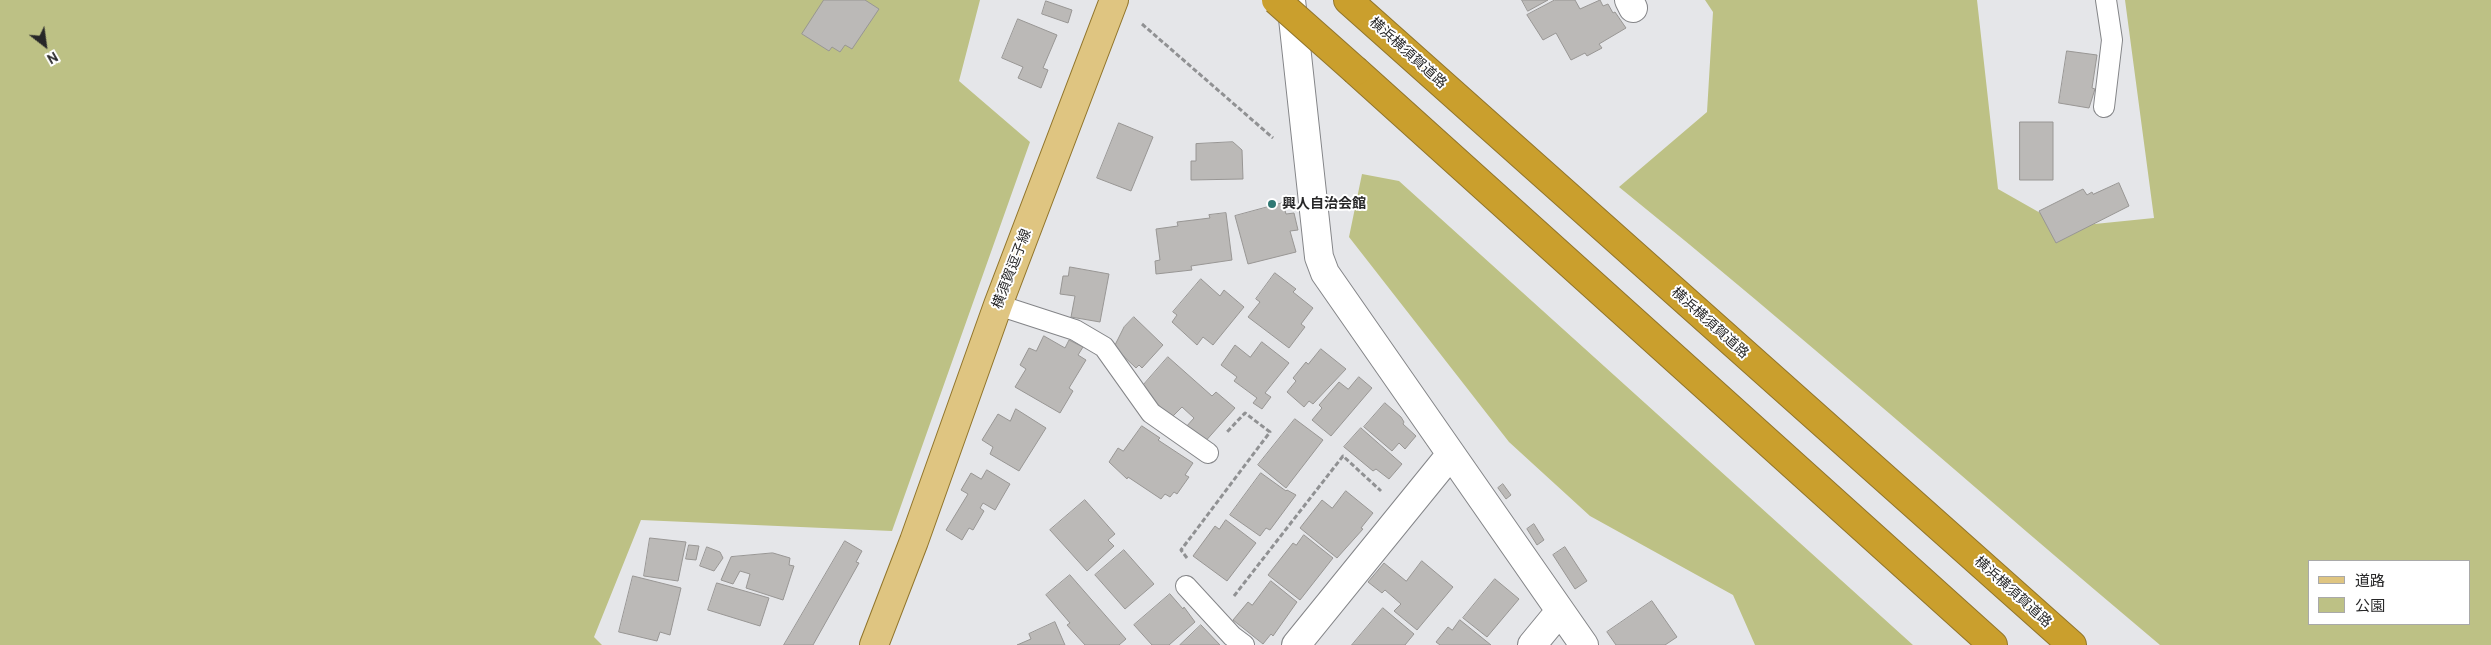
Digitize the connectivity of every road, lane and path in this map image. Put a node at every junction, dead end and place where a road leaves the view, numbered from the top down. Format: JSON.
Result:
{"nodes":[{"id":1,"x":1114,"y":0,"type":"edge"},
{"id":2,"x":1276,"y":0,"type":"edge"},
{"id":3,"x":1291,"y":0,"type":"edge"},
{"id":4,"x":2106,"y":0,"type":"edge"},
{"id":5,"x":1351,"y":2,"type":"edge"},
{"id":6,"x":1142,"y":24,"type":"dead end"},
{"id":7,"x":2104,"y":107,"type":"dead end"},
{"id":8,"x":1310,"y":169,"type":"junction"},
{"id":9,"x":998,"y":306,"type":"junction"},
{"id":10,"x":1208,"y":453,"type":"joint"},
{"id":11,"x":1451,"y":454,"type":"junction"},
{"id":12,"x":1404,"y":511,"type":"junction"},
{"id":13,"x":914,"y":541,"type":"junction"},
{"id":14,"x":1193,"y":563,"type":"dead end"},
{"id":15,"x":1186,"y":586,"type":"dead end"},
{"id":16,"x":1560,"y":611,"type":"junction"},
{"id":17,"x":1216,"y":618,"type":"junction"},
{"id":18,"x":855,"y":645,"type":"edge"},
{"id":19,"x":874,"y":645,"type":"edge"},
{"id":20,"x":1244,"y":645,"type":"edge"},
{"id":21,"x":1296,"y":645,"type":"edge"},
{"id":22,"x":1532,"y":645,"type":"edge"},
{"id":23,"x":1584,"y":645,"type":"edge"},
{"id":24,"x":1993,"y":645,"type":"edge"},
{"id":25,"x":2072,"y":645,"type":"edge"}],
"edges":[{"from":1,"to":9,"type":"main road","name":"横須賀逗子線"},
{"from":2,"to":24,"type":"highway","bridge":true},
{"from":3,"to":8,"type":"street"},
{"from":4,"to":7,"type":"lane"},
{"from":5,"to":25,"type":"highway","name":"横浜横須賀道路"},
{"from":6,"to":8,"type":"path"},
{"from":8,"to":11,"type":"street"},
{"from":9,"to":10,"type":"lane"},
{"from":9,"to":13,"type":"main road","name":"横須賀逗子線"},
{"from":10,"to":14,"type":"path"},
{"from":11,"to":12,"type":"street"},
{"from":11,"to":16,"type":"street"},
{"from":12,"to":17,"type":"path"},
{"from":12,"to":21,"type":"street"},
{"from":13,"to":18,"type":"main road","name":"横須賀逗子線"},
{"from":13,"to":19,"type":"main road","name":"横須賀逗子線"},
{"from":15,"to":17,"type":"lane"},
{"from":16,"to":22,"type":"street"},
{"from":16,"to":23,"type":"street"},
{"from":17,"to":20,"type":"lane"}]}
